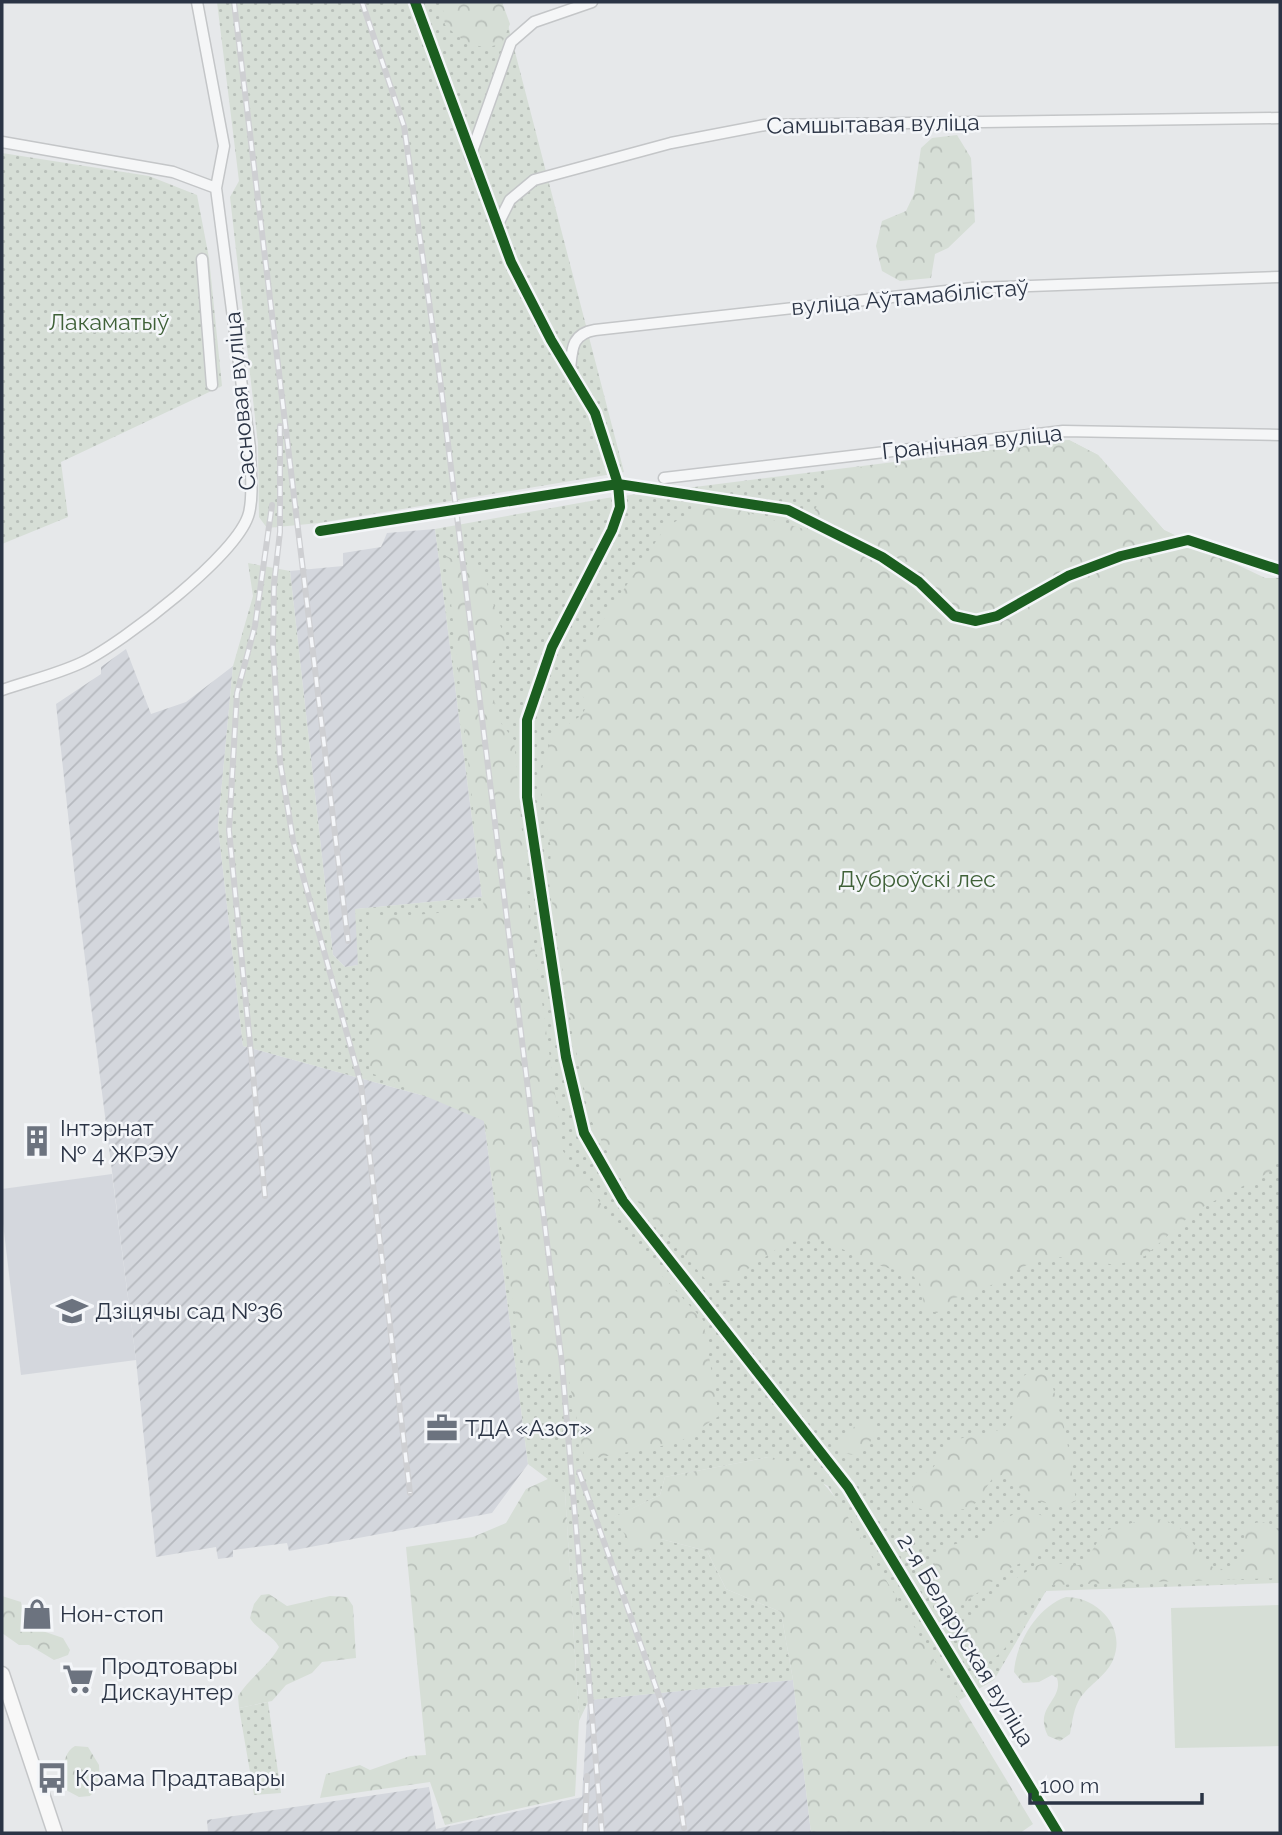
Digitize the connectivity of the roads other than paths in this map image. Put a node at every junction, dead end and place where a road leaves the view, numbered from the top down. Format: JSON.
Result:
{"nodes":[{"id":1,"x":197,"y":2,"type":"edge"},
{"id":2,"x":415,"y":2,"type":"edge"},
{"id":3,"x":592,"y":2,"type":"edge"},
{"id":4,"x":1280,"y":118,"type":"edge"},
{"id":5,"x":2,"y":142,"type":"edge"},
{"id":6,"x":470,"y":156,"type":"junction"},
{"id":7,"x":216,"y":188,"type":"junction"},
{"id":8,"x":497,"y":226,"type":"junction"},
{"id":9,"x":202,"y":260,"type":"dead end"},
{"id":10,"x":1280,"y":277,"type":"edge"},
{"id":11,"x":570,"y":370,"type":"junction"},
{"id":12,"x":212,"y":385,"type":"dead end"},
{"id":13,"x":1280,"y":435,"type":"edge"},
{"id":14,"x":664,"y":478,"type":"dead end"},
{"id":15,"x":618,"y":484,"type":"junction"},
{"id":16,"x":320,"y":531,"type":"dead end"},
{"id":17,"x":1280,"y":570,"type":"edge"},
{"id":18,"x":2,"y":690,"type":"edge"},
{"id":19,"x":2,"y":1674,"type":"edge"},
{"id":20,"x":55,"y":1833,"type":"edge"},
{"id":21,"x":1058,"y":1833,"type":"edge"}],
"edges":[{"from":1,"to":7,"type":"street","name":"Сасновая вуліца"},
{"from":2,"to":6,"type":"street"},
{"from":3,"to":6,"type":"street"},
{"from":4,"to":8,"type":"street","name":"Самшытавая вуліца"},
{"from":5,"to":7,"type":"street"},
{"from":6,"to":8,"type":"street"},
{"from":7,"to":18,"type":"street","name":"Сасновая вуліца"},
{"from":8,"to":11,"type":"street"},
{"from":9,"to":12,"type":"street"},
{"from":10,"to":11,"type":"street","name":"вуліца Аўтамабілістаў"},
{"from":11,"to":15,"type":"street"},
{"from":13,"to":14,"type":"street","name":"Гранічная вуліца"},
{"from":15,"to":16,"type":"street"},
{"from":15,"to":17,"type":"street"},
{"from":15,"to":21,"type":"street","name":"2-я Беларуская вуліца"},
{"from":19,"to":20,"type":"main road"}]}
